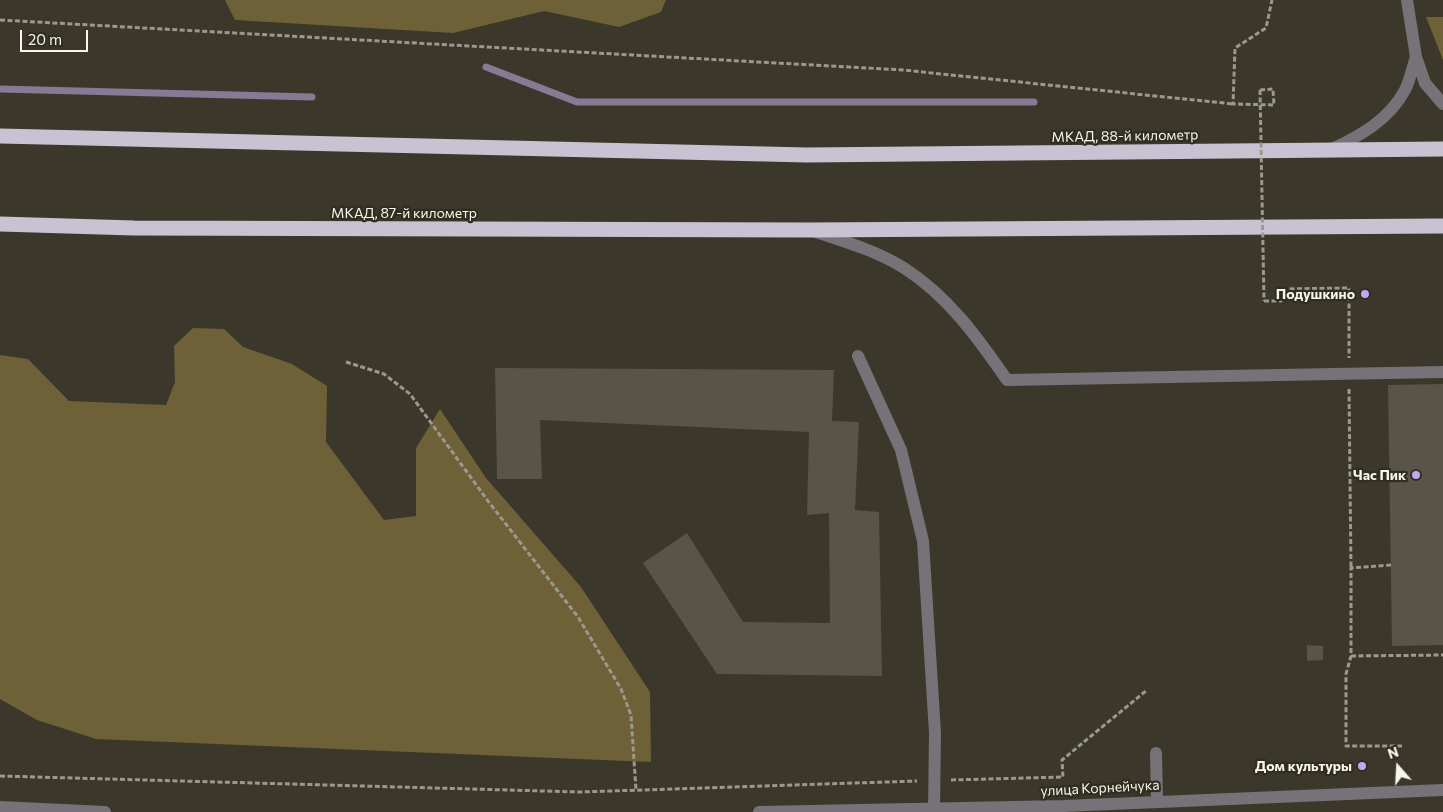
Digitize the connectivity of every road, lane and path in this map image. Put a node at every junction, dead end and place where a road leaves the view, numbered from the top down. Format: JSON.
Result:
{"nodes":[{"id":1,"x":1272,"y":0,"type":"edge"},
{"id":2,"x":1407,"y":0,"type":"edge"},
{"id":3,"x":0,"y":20,"type":"edge"},
{"id":4,"x":1416,"y":57,"type":"junction"},
{"id":5,"x":1233,"y":104,"type":"junction"},
{"id":6,"x":1443,"y":104,"type":"edge"},
{"id":7,"x":0,"y":136,"type":"edge"},
{"id":8,"x":1443,"y":149,"type":"edge"},
{"id":9,"x":1330,"y":150,"type":"junction"},
{"id":10,"x":0,"y":224,"type":"edge"},
{"id":11,"x":1443,"y":226,"type":"edge"},
{"id":12,"x":809,"y":230,"type":"junction"},
{"id":13,"x":858,"y":356,"type":"dead end"},
{"id":14,"x":346,"y":362,"type":"dead end"},
{"id":15,"x":1349,"y":372,"type":"junction"},
{"id":16,"x":1443,"y":372,"type":"edge"},
{"id":17,"x":1391,"y":565,"type":"dead end"},
{"id":18,"x":1350,"y":568,"type":"junction"},
{"id":19,"x":1443,"y":655,"type":"edge"},
{"id":20,"x":1351,"y":656,"type":"junction"},
{"id":21,"x":1148,"y":690,"type":"dead end"},
{"id":22,"x":1402,"y":746,"type":"dead end"},
{"id":23,"x":1156,"y":753,"type":"dead end"},
{"id":24,"x":0,"y":776,"type":"edge"},
{"id":25,"x":934,"y":781,"type":"junction"},
{"id":26,"x":636,"y":790,"type":"junction"},
{"id":27,"x":1443,"y":790,"type":"edge"},
{"id":28,"x":1157,"y":800,"type":"junction"},
{"id":29,"x":0,"y":807,"type":"edge"},
{"id":30,"x":934,"y":810,"type":"edge"},
{"id":31,"x":105,"y":812,"type":"edge"},
{"id":32,"x":759,"y":812,"type":"edge"}],
"edges":[{"from":1,"to":5,"type":"path"},
{"from":2,"to":4,"type":"street"},
{"from":3,"to":5,"type":"path"},
{"from":4,"to":6,"type":"street"},
{"from":4,"to":9,"type":"street"},
{"from":5,"to":15,"type":"path","bridge":true},
{"from":7,"to":9,"type":"highway","name":"МКАД, 88-й километр"},
{"from":8,"to":9,"type":"highway","name":"МКАД, 88-й километр"},
{"from":10,"to":12,"type":"highway","name":"МКАД, 87-й километр"},
{"from":11,"to":12,"type":"highway"},
{"from":12,"to":15,"type":"street"},
{"from":13,"to":25,"type":"street"},
{"from":14,"to":26,"type":"path"},
{"from":15,"to":16,"type":"street"},
{"from":15,"to":18,"type":"path"},
{"from":17,"to":18,"type":"path"},
{"from":18,"to":20,"type":"path"},
{"from":19,"to":20,"type":"path"},
{"from":20,"to":22,"type":"path"},
{"from":21,"to":25,"type":"path"},
{"from":23,"to":28,"type":"street"},
{"from":24,"to":26,"type":"path"},
{"from":25,"to":26,"type":"path"},
{"from":25,"to":30,"type":"street"},
{"from":27,"to":28,"type":"street","name":"улица Корнейчука"},
{"from":28,"to":30,"type":"street","name":"улица Корнейчука"},
{"from":29,"to":31,"type":"street"},
{"from":30,"to":32,"type":"street","name":"улица Корнейчука"}]}
